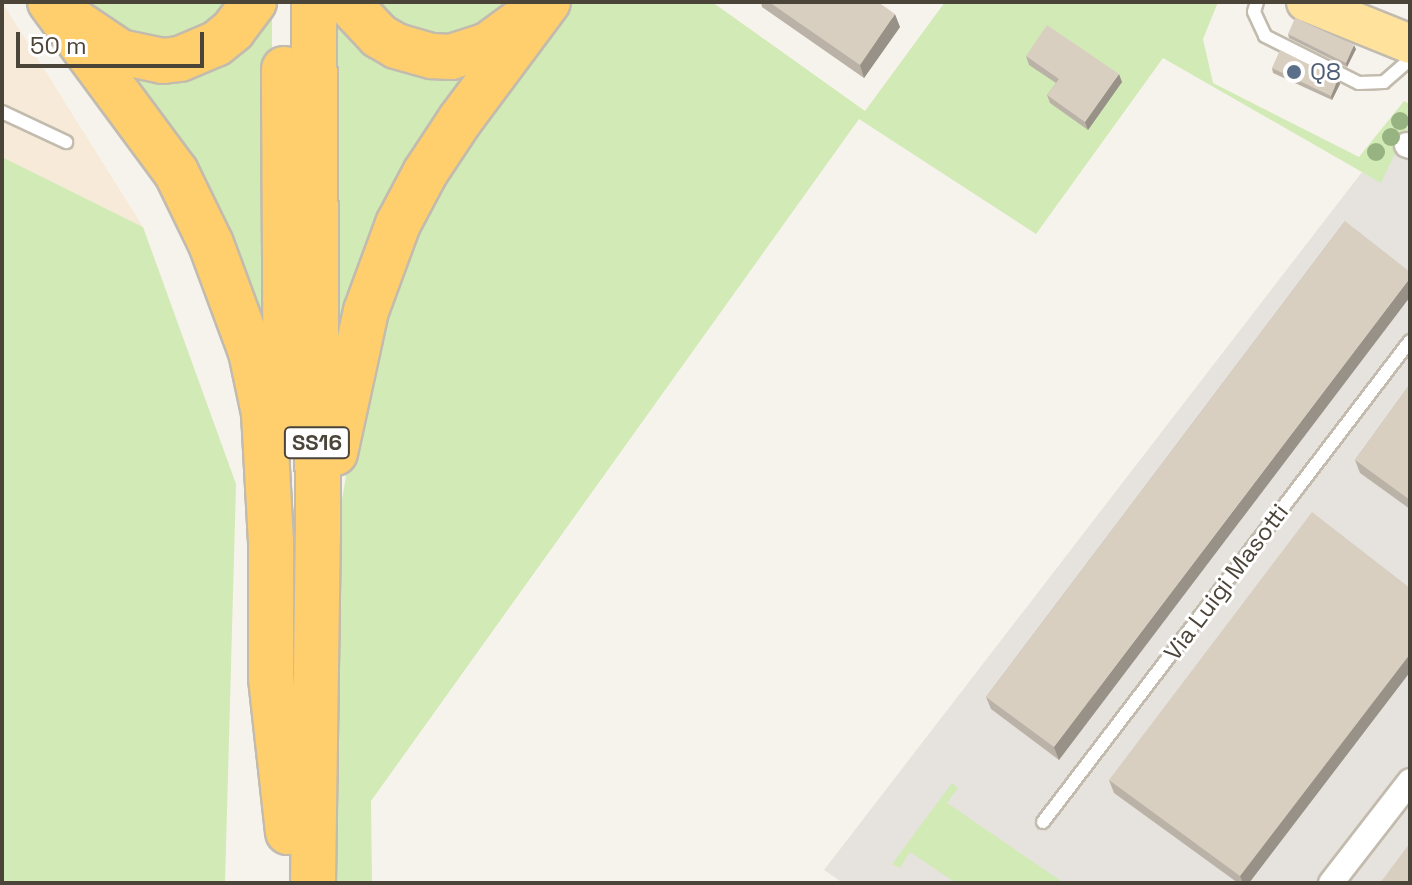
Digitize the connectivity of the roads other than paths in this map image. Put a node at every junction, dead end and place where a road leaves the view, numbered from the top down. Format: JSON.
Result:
{"nodes":[{"id":1,"x":50,"y":2,"type":"edge"},
{"id":2,"x":57,"y":2,"type":"edge"},
{"id":3,"x":254,"y":2,"type":"edge"},
{"id":4,"x":284,"y":2,"type":"edge"},
{"id":5,"x":314,"y":2,"type":"edge"},
{"id":6,"x":347,"y":2,"type":"edge"},
{"id":7,"x":546,"y":2,"type":"edge"},
{"id":8,"x":1257,"y":2,"type":"edge"},
{"id":9,"x":1306,"y":2,"type":"edge"},
{"id":10,"x":1359,"y":2,"type":"edge"},
{"id":11,"x":1402,"y":46,"type":"edge"},
{"id":12,"x":2,"y":112,"type":"edge"},
{"id":13,"x":66,"y":142,"type":"dead end"},
{"id":14,"x":1410,"y":341,"type":"edge"},
{"id":15,"x":318,"y":534,"type":"junction"},
{"id":16,"x":1410,"y":781,"type":"edge"},
{"id":17,"x":1043,"y":822,"type":"dead end"},
{"id":18,"x":288,"y":832,"type":"junction"},
{"id":19,"x":288,"y":883,"type":"edge"},
{"id":20,"x":313,"y":883,"type":"edge"},
{"id":21,"x":1331,"y":883,"type":"edge"}],
"edges":[{"from":1,"to":18,"type":"highway"},
{"from":2,"to":3,"type":"highway"},
{"from":4,"to":18,"type":"highway","number":"SS16"},
{"from":5,"to":15,"type":"highway","number":"SS16"},
{"from":6,"to":7,"type":"highway"},
{"from":7,"to":15,"type":"highway"},
{"from":8,"to":11,"type":"lane"},
{"from":9,"to":11,"type":"main road"},
{"from":10,"to":11,"type":"main road"},
{"from":12,"to":13,"type":"lane"},
{"from":14,"to":17,"type":"lane","name":"Via Luigi Masotti"},
{"from":15,"to":20,"type":"highway","number":"SS16"},
{"from":16,"to":21,"type":"street"},
{"from":18,"to":19,"type":"highway","number":"SS16"}]}
